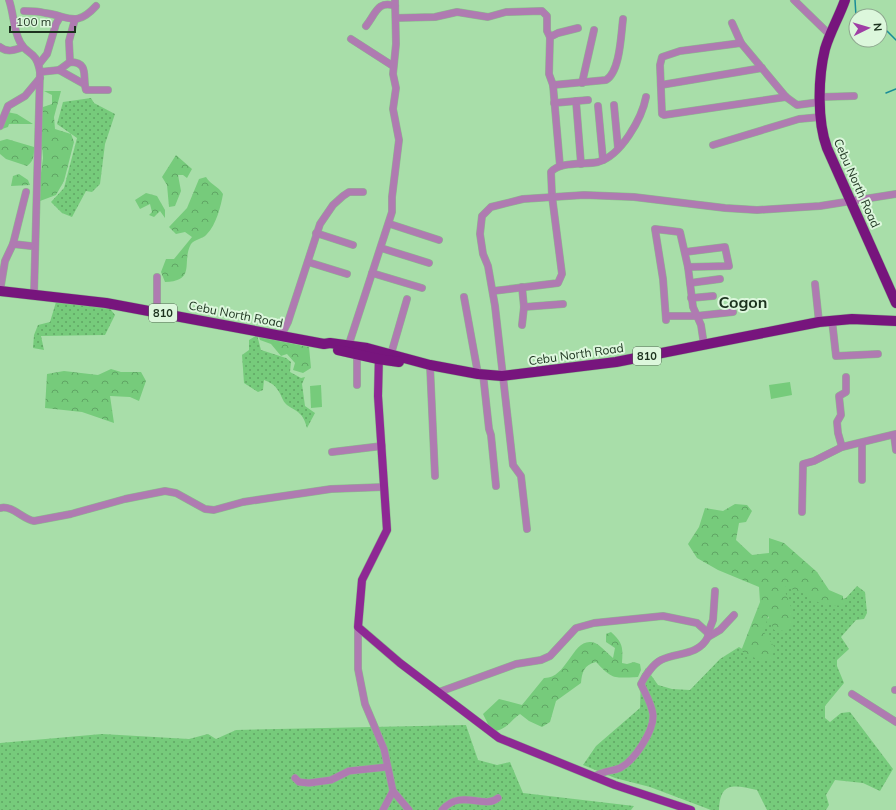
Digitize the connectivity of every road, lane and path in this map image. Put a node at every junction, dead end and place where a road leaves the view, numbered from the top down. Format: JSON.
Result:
{"nodes":[{"id":1,"x":9,"y":0,"type":"edge"},
{"id":2,"x":794,"y":0,"type":"edge"},
{"id":3,"x":845,"y":0,"type":"edge"},
{"id":4,"x":395,"y":3,"type":"edge"},
{"id":5,"x":96,"y":6,"type":"dead end"},
{"id":6,"x":24,"y":11,"type":"dead end"},
{"id":7,"x":60,"y":17,"type":"junction"},
{"id":8,"x":396,"y":18,"type":"junction"},
{"id":9,"x":75,"y":19,"type":"junction"},
{"id":10,"x":623,"y":19,"type":"dead end"},
{"id":11,"x":732,"y":23,"type":"dead end"},
{"id":12,"x":366,"y":26,"type":"dead end"},
{"id":13,"x":578,"y":28,"type":"dead end"},
{"id":14,"x":594,"y":30,"type":"dead end"},
{"id":15,"x":830,"y":36,"type":"junction"},
{"id":16,"x":550,"y":37,"type":"junction"},
{"id":17,"x":351,"y":39,"type":"dead end"},
{"id":18,"x":741,"y":42,"type":"junction"},
{"id":19,"x":0,"y":47,"type":"edge"},
{"id":20,"x":23,"y":47,"type":"junction"},
{"id":21,"x":70,"y":62,"type":"junction"},
{"id":22,"x":39,"y":64,"type":"junction"},
{"id":23,"x":393,"y":66,"type":"junction"},
{"id":24,"x":762,"y":68,"type":"junction"},
{"id":25,"x":59,"y":70,"type":"junction"},
{"id":26,"x":40,"y":75,"type":"junction"},
{"id":27,"x":582,"y":83,"type":"junction"},
{"id":28,"x":84,"y":84,"type":"junction"},
{"id":29,"x":553,"y":85,"type":"junction"},
{"id":30,"x":661,"y":85,"type":"junction"},
{"id":31,"x":108,"y":90,"type":"dead end"},
{"id":32,"x":854,"y":96,"type":"dead end"},
{"id":33,"x":646,"y":97,"type":"dead end"},
{"id":34,"x":786,"y":97,"type":"junction"},
{"id":35,"x":821,"y":99,"type":"junction"},
{"id":36,"x":588,"y":100,"type":"dead end"},
{"id":37,"x":576,"y":101,"type":"junction"},
{"id":38,"x":554,"y":102,"type":"junction"},
{"id":39,"x":614,"y":105,"type":"dead end"},
{"id":40,"x":598,"y":106,"type":"dead end"},
{"id":41,"x":820,"y":117,"type":"junction"},
{"id":42,"x":0,"y":126,"type":"edge"},
{"id":43,"x":713,"y":145,"type":"dead end"},
{"id":44,"x":618,"y":148,"type":"junction"},
{"id":45,"x":603,"y":160,"type":"junction"},
{"id":46,"x":581,"y":164,"type":"junction"},
{"id":47,"x":560,"y":166,"type":"junction"},
{"id":48,"x":26,"y":192,"type":"dead end"},
{"id":49,"x":363,"y":192,"type":"dead end"},
{"id":50,"x":896,"y":194,"type":"edge"},
{"id":51,"x":552,"y":196,"type":"junction"},
{"id":52,"x":851,"y":202,"type":"junction"},
{"id":53,"x":390,"y":224,"type":"junction"},
{"id":54,"x":316,"y":233,"type":"junction"},
{"id":55,"x":439,"y":240,"type":"dead end"},
{"id":56,"x":13,"y":244,"type":"junction"},
{"id":57,"x":353,"y":245,"type":"dead end"},
{"id":58,"x":31,"y":246,"type":"dead end"},
{"id":59,"x":381,"y":248,"type":"junction"},
{"id":60,"x":685,"y":252,"type":"junction"},
{"id":61,"x":308,"y":262,"type":"junction"},
{"id":62,"x":429,"y":263,"type":"dead end"},
{"id":63,"x":688,"y":267,"type":"junction"},
{"id":64,"x":372,"y":273,"type":"junction"},
{"id":65,"x":347,"y":274,"type":"dead end"},
{"id":66,"x":158,"y":277,"type":"dead end"},
{"id":67,"x":720,"y":279,"type":"dead end"},
{"id":68,"x":690,"y":283,"type":"junction"},
{"id":69,"x":815,"y":284,"type":"dead end"},
{"id":70,"x":522,"y":287,"type":"junction"},
{"id":71,"x":422,"y":288,"type":"dead end"},
{"id":72,"x":0,"y":291,"type":"edge"},
{"id":73,"x":493,"y":291,"type":"junction"},
{"id":74,"x":34,"y":294,"type":"junction"},
{"id":75,"x":713,"y":296,"type":"dead end"},
{"id":76,"x":464,"y":297,"type":"dead end"},
{"id":77,"x":691,"y":298,"type":"junction"},
{"id":78,"x":407,"y":299,"type":"dead end"},
{"id":79,"x":896,"y":302,"type":"edge"},
{"id":80,"x":563,"y":304,"type":"dead end"},
{"id":81,"x":524,"y":307,"type":"junction"},
{"id":82,"x":157,"y":312,"type":"junction"},
{"id":83,"x":733,"y":312,"type":"dead end"},
{"id":84,"x":696,"y":316,"type":"junction"},
{"id":85,"x":884,"y":319,"type":"junction"},
{"id":86,"x":832,"y":320,"type":"junction"},
{"id":87,"x":896,"y":321,"type":"edge"},
{"id":88,"x":819,"y":322,"type":"junction"},
{"id":89,"x":522,"y":326,"type":"dead end"},
{"id":90,"x":280,"y":336,"type":"junction"},
{"id":91,"x":704,"y":345,"type":"junction"},
{"id":92,"x":350,"y":351,"type":"junction"},
{"id":93,"x":374,"y":354,"type":"junction"},
{"id":94,"x":391,"y":354,"type":"junction"},
{"id":95,"x":878,"y":354,"type":"dead end"},
{"id":96,"x":427,"y":364,"type":"junction"},
{"id":97,"x":480,"y":374,"type":"junction"},
{"id":98,"x":502,"y":376,"type":"junction"},
{"id":99,"x":846,"y":377,"type":"dead end"},
{"id":100,"x":357,"y":385,"type":"dead end"},
{"id":101,"x":895,"y":435,"type":"edge"},
{"id":102,"x":862,"y":444,"type":"junction"},
{"id":103,"x":382,"y":446,"type":"junction"},
{"id":104,"x":842,"y":447,"type":"junction"},
{"id":105,"x":896,"y":450,"type":"edge"},
{"id":106,"x":332,"y":452,"type":"dead end"},
{"id":107,"x":436,"y":476,"type":"dead end"},
{"id":108,"x":862,"y":480,"type":"dead end"},
{"id":109,"x":496,"y":486,"type":"dead end"},
{"id":110,"x":384,"y":487,"type":"junction"},
{"id":111,"x":0,"y":508,"type":"edge"},
{"id":112,"x":802,"y":512,"type":"dead end"},
{"id":113,"x":527,"y":529,"type":"dead end"},
{"id":114,"x":715,"y":591,"type":"dead end"},
{"id":115,"x":734,"y":615,"type":"dead end"},
{"id":116,"x":358,"y":627,"type":"junction"},
{"id":117,"x":708,"y":635,"type":"junction"},
{"id":118,"x":439,"y":692,"type":"junction"},
{"id":119,"x":852,"y":694,"type":"dead end"},
{"id":120,"x":896,"y":722,"type":"edge"},
{"id":121,"x":387,"y":767,"type":"junction"},
{"id":122,"x":594,"y":776,"type":"junction"},
{"id":123,"x":295,"y":778,"type":"dead end"},
{"id":124,"x":393,"y":791,"type":"junction"},
{"id":125,"x":498,"y":798,"type":"dead end"},
{"id":126,"x":383,"y":810,"type":"edge"},
{"id":127,"x":409,"y":810,"type":"edge"},
{"id":128,"x":442,"y":810,"type":"edge"},
{"id":129,"x":691,"y":810,"type":"edge"}],
"edges":[{"from":1,"to":20,"type":"street"},
{"from":2,"to":15,"type":"street"},
{"from":3,"to":15,"type":"highway","name":"Cebu North Road"},
{"from":4,"to":8,"type":"street"},
{"from":4,"to":12,"type":"street"},
{"from":5,"to":9,"type":"street"},
{"from":6,"to":7,"type":"street"},
{"from":7,"to":9,"type":"street"},
{"from":7,"to":22,"type":"street"},
{"from":8,"to":16,"type":"street"},
{"from":8,"to":23,"type":"street"},
{"from":9,"to":21,"type":"street"},
{"from":10,"to":27,"type":"street"},
{"from":11,"to":18,"type":"street"},
{"from":13,"to":16,"type":"street"},
{"from":14,"to":27,"type":"street"},
{"from":15,"to":35,"type":"highway","name":"Cebu North Road"},
{"from":16,"to":29,"type":"street"},
{"from":17,"to":23,"type":"street"},
{"from":18,"to":24,"type":"street"},
{"from":18,"to":30,"type":"street"},
{"from":19,"to":20,"type":"street"},
{"from":20,"to":22,"type":"street"},
{"from":21,"to":25,"type":"street"},
{"from":21,"to":28,"type":"street"},
{"from":22,"to":26,"type":"street"},
{"from":23,"to":53,"type":"street"},
{"from":24,"to":30,"type":"street"},
{"from":24,"to":34,"type":"street"},
{"from":25,"to":26,"type":"street"},
{"from":25,"to":28,"type":"street"},
{"from":26,"to":42,"type":"street"},
{"from":26,"to":74,"type":"street"},
{"from":27,"to":29,"type":"street"},
{"from":28,"to":31,"type":"street"},
{"from":29,"to":38,"type":"street"},
{"from":30,"to":34,"type":"street"},
{"from":32,"to":35,"type":"street"},
{"from":33,"to":44,"type":"street"},
{"from":34,"to":35,"type":"street"},
{"from":35,"to":41,"type":"highway","name":"Cebu North Road"},
{"from":36,"to":37,"type":"street"},
{"from":37,"to":38,"type":"street"},
{"from":37,"to":46,"type":"street"},
{"from":38,"to":47,"type":"street"},
{"from":39,"to":44,"type":"street"},
{"from":40,"to":45,"type":"street"},
{"from":41,"to":43,"type":"street"},
{"from":41,"to":52,"type":"highway","name":"Cebu North Road"},
{"from":44,"to":45,"type":"street"},
{"from":45,"to":46,"type":"street"},
{"from":46,"to":47,"type":"street"},
{"from":47,"to":51,"type":"street"},
{"from":48,"to":56,"type":"street"},
{"from":49,"to":54,"type":"street"},
{"from":50,"to":52,"type":"street"},
{"from":51,"to":52,"type":"street"},
{"from":51,"to":70,"type":"street"},
{"from":51,"to":73,"type":"street"},
{"from":52,"to":79,"type":"highway","name":"Cebu North Road"},
{"from":53,"to":55,"type":"street"},
{"from":53,"to":59,"type":"street"},
{"from":54,"to":57,"type":"street"},
{"from":54,"to":61,"type":"street"},
{"from":56,"to":58,"type":"street"},
{"from":56,"to":72,"type":"street"},
{"from":59,"to":62,"type":"street"},
{"from":59,"to":64,"type":"street"},
{"from":60,"to":63,"type":"street"},
{"from":60,"to":63,"type":"street"},
{"from":60,"to":84,"type":"street"},
{"from":61,"to":65,"type":"street"},
{"from":61,"to":90,"type":"street"},
{"from":63,"to":68,"type":"street"},
{"from":64,"to":71,"type":"street"},
{"from":64,"to":92,"type":"street"},
{"from":66,"to":82,"type":"street"},
{"from":67,"to":68,"type":"street"},
{"from":68,"to":77,"type":"street"},
{"from":69,"to":88,"type":"street"},
{"from":70,"to":73,"type":"street"},
{"from":70,"to":81,"type":"street"},
{"from":72,"to":74,"type":"highway","name":"Cebu North Road","number":"810"},
{"from":73,"to":98,"type":"street"},
{"from":74,"to":82,"type":"highway","name":"Cebu North Road","number":"810"},
{"from":75,"to":77,"type":"street"},
{"from":76,"to":97,"type":"street"},
{"from":77,"to":84,"type":"street"},
{"from":78,"to":94,"type":"street"},
{"from":79,"to":85,"type":"highway"},
{"from":80,"to":81,"type":"street"},
{"from":81,"to":89,"type":"street"},
{"from":82,"to":90,"type":"highway","name":"Cebu North Road","number":"810"},
{"from":83,"to":84,"type":"street"},
{"from":84,"to":91,"type":"street"},
{"from":85,"to":86,"type":"highway","name":"Cebu North Road","number":"810"},
{"from":85,"to":87,"type":"highway","name":"Cebu North Road","number":"810"},
{"from":86,"to":88,"type":"highway","name":"Cebu North Road","number":"810"},
{"from":86,"to":95,"type":"street"},
{"from":88,"to":91,"type":"highway","name":"Cebu North Road","number":"810"},
{"from":90,"to":92,"type":"highway","name":"Cebu North Road","number":"810"},
{"from":91,"to":98,"type":"highway","name":"Cebu North Road","number":"810"},
{"from":92,"to":93,"type":"highway","name":"Cebu North Road","number":"810"},
{"from":92,"to":100,"type":"street"},
{"from":93,"to":94,"type":"highway","name":"Cebu North Road","number":"810"},
{"from":93,"to":96,"type":"highway","name":"Cebu North Road","number":"810"},
{"from":93,"to":103,"type":"main road"},
{"from":94,"to":96,"type":"highway","name":"Cebu North Road","number":"810"},
{"from":96,"to":97,"type":"highway","name":"Cebu North Road","number":"810"},
{"from":96,"to":107,"type":"street"},
{"from":97,"to":98,"type":"highway","name":"Cebu North Road","number":"810"},
{"from":97,"to":109,"type":"street"},
{"from":98,"to":113,"type":"street"},
{"from":99,"to":104,"type":"street"},
{"from":101,"to":102,"type":"street"},
{"from":101,"to":105,"type":"street"},
{"from":102,"to":104,"type":"street"},
{"from":102,"to":108,"type":"street"},
{"from":103,"to":106,"type":"street"},
{"from":103,"to":110,"type":"main road"},
{"from":104,"to":112,"type":"street"},
{"from":110,"to":111,"type":"street"},
{"from":110,"to":116,"type":"main road"},
{"from":114,"to":117,"type":"street"},
{"from":115,"to":117,"type":"street"},
{"from":116,"to":118,"type":"main road"},
{"from":116,"to":121,"type":"street"},
{"from":117,"to":118,"type":"street"},
{"from":117,"to":122,"type":"street"},
{"from":118,"to":122,"type":"main road"},
{"from":119,"to":120,"type":"street"},
{"from":121,"to":123,"type":"street"},
{"from":121,"to":124,"type":"street"},
{"from":122,"to":129,"type":"main road"},
{"from":124,"to":126,"type":"street"},
{"from":124,"to":127,"type":"street"},
{"from":125,"to":128,"type":"street"}]}
